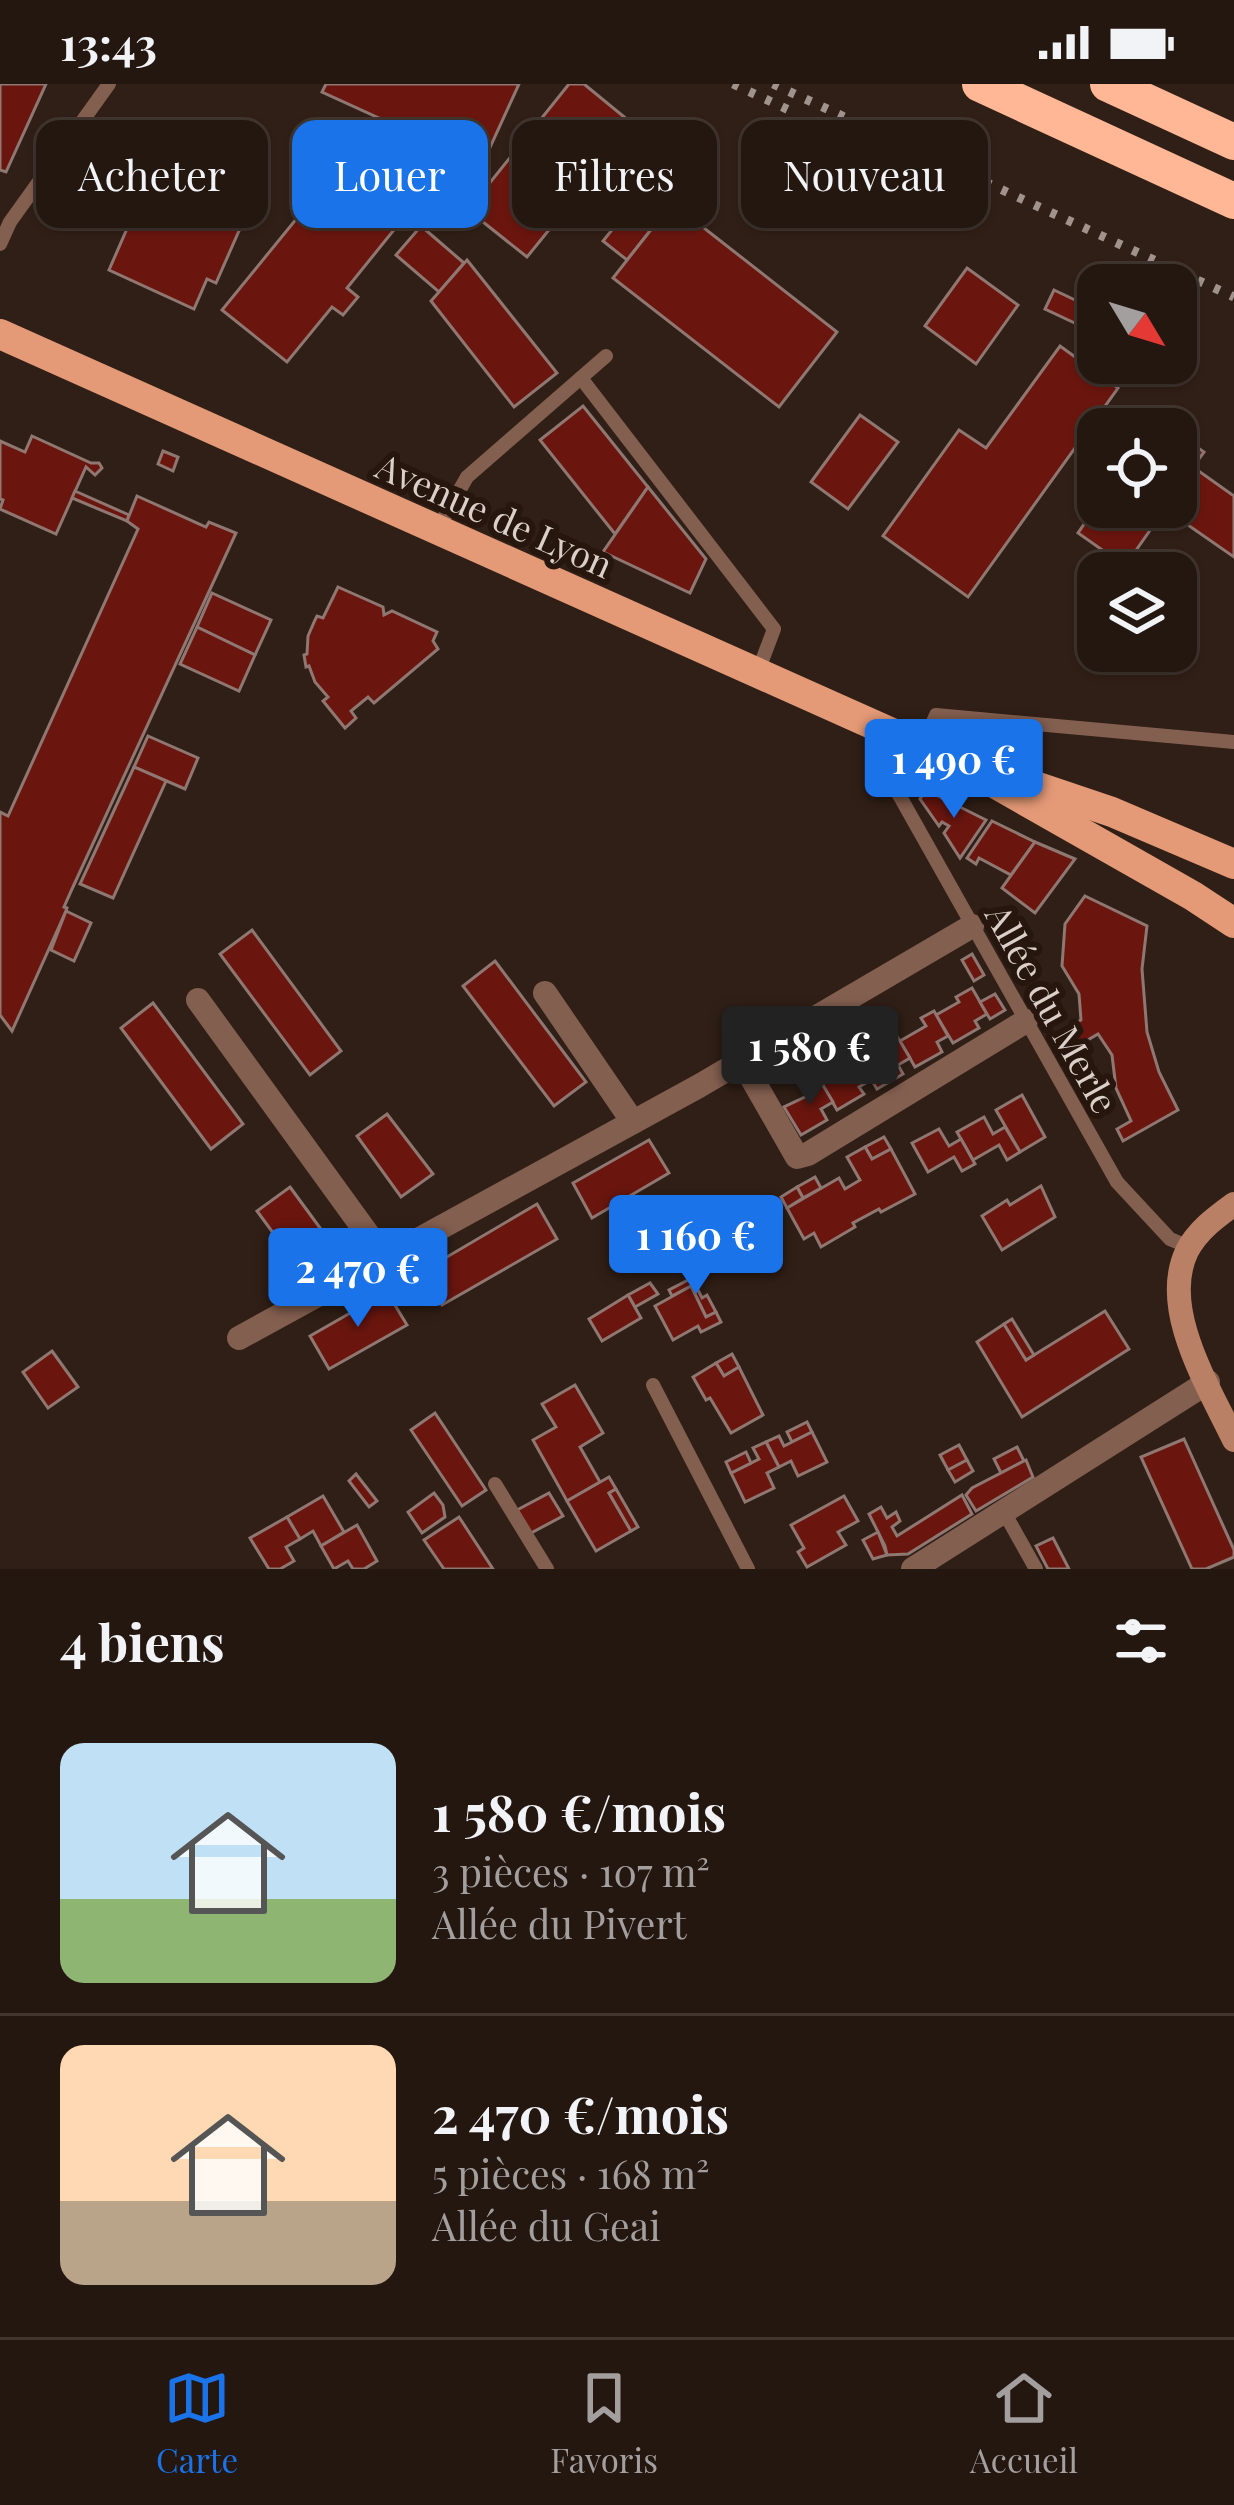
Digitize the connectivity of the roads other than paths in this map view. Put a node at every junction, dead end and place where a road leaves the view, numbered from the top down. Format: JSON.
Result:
{"nodes":[{"id":1,"x":109,"y":84,"type":"edge"},
{"id":2,"x":980,"y":84,"type":"edge"},
{"id":3,"x":1108,"y":84,"type":"edge"},
{"id":4,"x":1234,"y":142,"type":"edge"},
{"id":5,"x":1234,"y":201,"type":"edge"},
{"id":6,"x":5,"y":219,"type":"edge"},
{"id":7,"x":0,"y":244,"type":"edge"},
{"id":8,"x":0,"y":334,"type":"edge"},
{"id":9,"x":606,"y":356,"type":"dead end"},
{"id":10,"x":581,"y":377,"type":"junction"},
{"id":11,"x":437,"y":530,"type":"junction"},
{"id":12,"x":757,"y":674,"type":"junction"},
{"id":13,"x":1234,"y":742,"type":"edge"},
{"id":14,"x":922,"y":747,"type":"junction"},
{"id":15,"x":959,"y":763,"type":"junction"},
{"id":16,"x":889,"y":777,"type":"dead end"},
{"id":17,"x":1234,"y":863,"type":"edge"},
{"id":18,"x":1234,"y":922,"type":"edge"},
{"id":19,"x":972,"y":926,"type":"junction"},
{"id":20,"x":545,"y":993,"type":"dead end"},
{"id":21,"x":198,"y":1000,"type":"dead end"},
{"id":22,"x":1026,"y":1021,"type":"junction"},
{"id":23,"x":742,"y":1061,"type":"junction"},
{"id":24,"x":633,"y":1122,"type":"junction"},
{"id":25,"x":1234,"y":1204,"type":"edge"},
{"id":26,"x":1189,"y":1247,"type":"junction"},
{"id":27,"x":385,"y":1258,"type":"junction"},
{"id":28,"x":239,"y":1338,"type":"dead end"},
{"id":29,"x":1208,"y":1382,"type":"junction"},
{"id":30,"x":653,"y":1385,"type":"dead end"},
{"id":31,"x":1234,"y":1440,"type":"edge"},
{"id":32,"x":495,"y":1484,"type":"dead end"},
{"id":33,"x":1004,"y":1512,"type":"junction"},
{"id":34,"x":547,"y":1569,"type":"edge"},
{"id":35,"x":748,"y":1569,"type":"edge"},
{"id":36,"x":913,"y":1569,"type":"edge"},
{"id":37,"x":1036,"y":1569,"type":"edge"}],
"edges":[{"from":1,"to":6,"type":"lane"},
{"from":2,"to":5,"type":"highway"},
{"from":3,"to":4,"type":"highway"},
{"from":6,"to":7,"type":"lane"},
{"from":8,"to":11,"type":"main road","name":"Avenue de Lyon"},
{"from":9,"to":10,"type":"lane"},
{"from":10,"to":11,"type":"lane"},
{"from":10,"to":12,"type":"lane"},
{"from":11,"to":12,"type":"main road","name":"Avenue de Lyon"},
{"from":12,"to":14,"type":"main road","name":"Avenue de Lyon"},
{"from":13,"to":14,"type":"lane"},
{"from":14,"to":15,"type":"main road","name":"Avenue de Lyon"},
{"from":15,"to":17,"type":"main road","name":"Avenue de Lyon"},
{"from":15,"to":18,"type":"main road","name":"Avenue de Lyon"},
{"from":16,"to":19,"type":"lane","name":"Allée du Merle"},
{"from":19,"to":22,"type":"lane","name":"Allée du Merle"},
{"from":19,"to":23,"type":"street"},
{"from":20,"to":24,"type":"street"},
{"from":21,"to":27,"type":"street"},
{"from":22,"to":23,"type":"street"},
{"from":22,"to":26,"type":"lane","name":"Allée du Merle"},
{"from":23,"to":24,"type":"street"},
{"from":24,"to":27,"type":"street"},
{"from":25,"to":26,"type":"main road"},
{"from":26,"to":29,"type":"main road"},
{"from":27,"to":28,"type":"street"},
{"from":29,"to":31,"type":"main road"},
{"from":29,"to":33,"type":"street"},
{"from":30,"to":35,"type":"lane"},
{"from":32,"to":34,"type":"lane"},
{"from":33,"to":36,"type":"street"},
{"from":33,"to":37,"type":"lane"}]}
